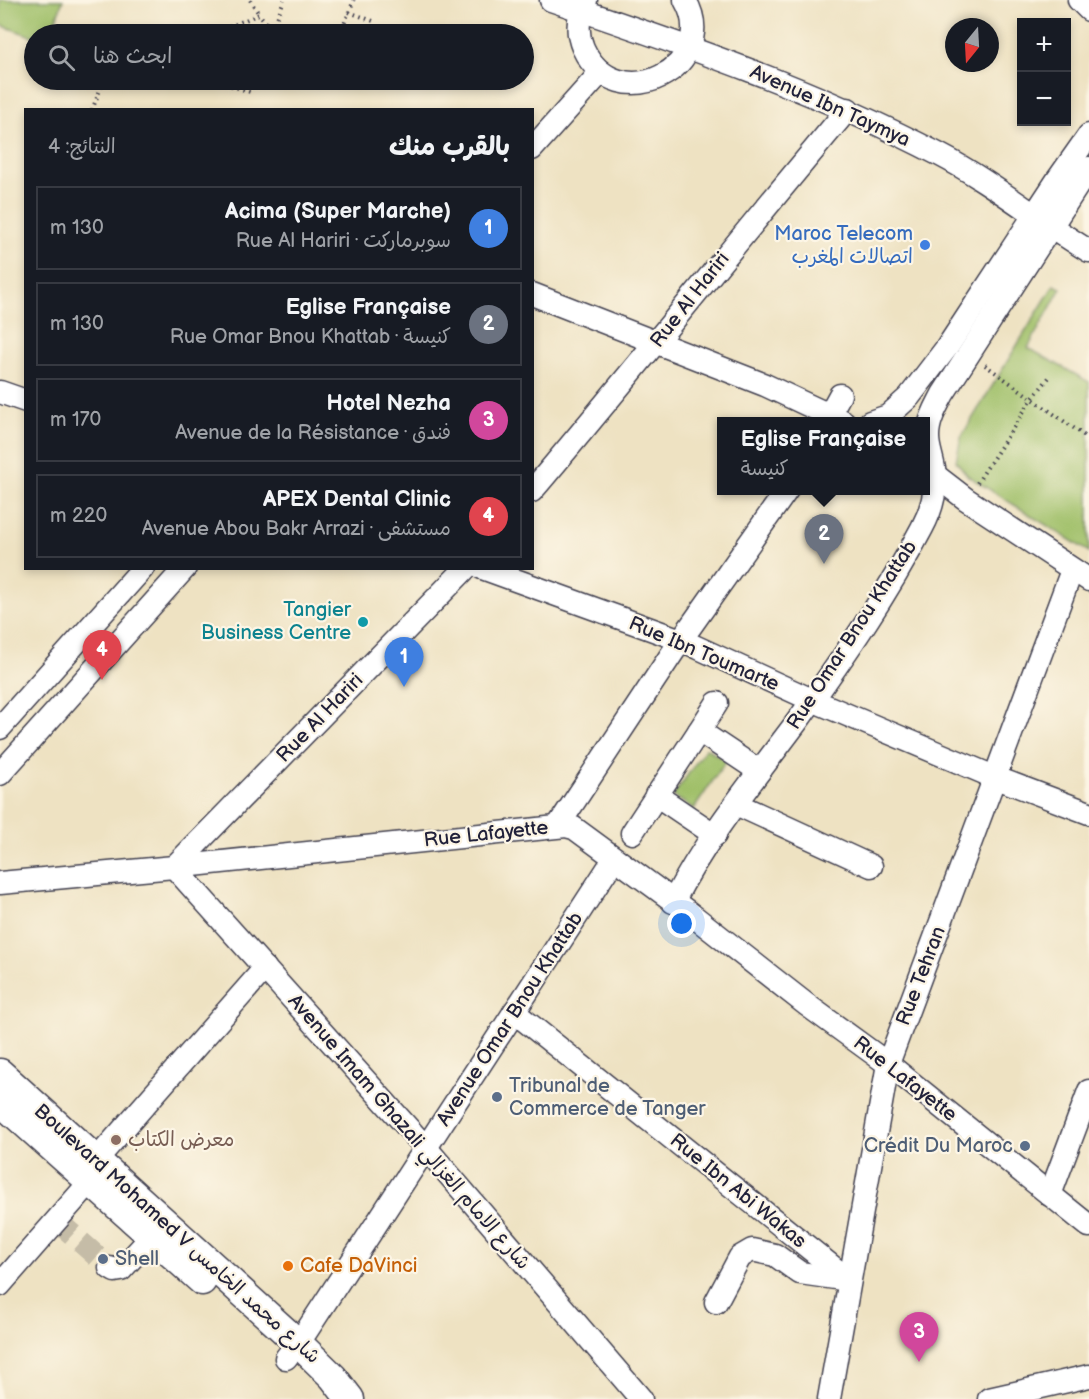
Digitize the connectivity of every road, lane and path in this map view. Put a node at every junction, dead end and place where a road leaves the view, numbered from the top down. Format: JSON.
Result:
{"nodes":[{"id":1,"x":250,"y":0,"type":"edge"},
{"id":2,"x":284,"y":0,"type":"edge"},
{"id":3,"x":354,"y":0,"type":"edge"},
{"id":4,"x":552,"y":0,"type":"edge"},
{"id":5,"x":685,"y":0,"type":"edge"},
{"id":6,"x":1079,"y":0,"type":"edge"},
{"id":7,"x":583,"y":5,"type":"edge"},
{"id":8,"x":1089,"y":10,"type":"edge"},
{"id":9,"x":349,"y":12,"type":"junction"},
{"id":10,"x":260,"y":14,"type":"junction"},
{"id":11,"x":373,"y":21,"type":"dead end"},
{"id":12,"x":236,"y":24,"type":"edge"},
{"id":13,"x":266,"y":24,"type":"edge"},
{"id":14,"x":275,"y":24,"type":"edge"},
{"id":15,"x":344,"y":24,"type":"edge"},
{"id":16,"x":688,"y":48,"type":"junction"},
{"id":17,"x":602,"y":72,"type":"junction"},
{"id":18,"x":100,"y":90,"type":"edge"},
{"id":19,"x":93,"y":108,"type":"edge"},
{"id":20,"x":848,"y":109,"type":"junction"},
{"id":21,"x":1089,"y":135,"type":"edge"},
{"id":22,"x":534,"y":146,"type":"edge"},
{"id":23,"x":1089,"y":168,"type":"edge"},
{"id":24,"x":1042,"y":221,"type":"junction"},
{"id":25,"x":1089,"y":251,"type":"edge"},
{"id":26,"x":534,"y":295,"type":"edge"},
{"id":27,"x":657,"y":342,"type":"junction"},
{"id":28,"x":970,"y":354,"type":"junction"},
{"id":29,"x":1051,"y":375,"type":"dead end"},
{"id":30,"x":0,"y":392,"type":"edge"},
{"id":31,"x":1032,"y":399,"type":"junction"},
{"id":32,"x":24,"y":400,"type":"edge"},
{"id":33,"x":838,"y":410,"type":"edge"},
{"id":34,"x":885,"y":417,"type":"edge"},
{"id":35,"x":930,"y":423,"type":"edge"},
{"id":36,"x":1089,"y":439,"type":"edge"},
{"id":37,"x":930,"y":472,"type":"edge"},
{"id":38,"x":534,"y":489,"type":"edge"},
{"id":39,"x":783,"y":495,"type":"edge"},
{"id":40,"x":966,"y":500,"type":"junction"},
{"id":41,"x":141,"y":570,"type":"edge"},
{"id":42,"x":183,"y":570,"type":"edge"},
{"id":43,"x":465,"y":570,"type":"edge"},
{"id":44,"x":488,"y":570,"type":"edge"},
{"id":45,"x":1081,"y":575,"type":"edge"},
{"id":46,"x":681,"y":640,"type":"junction"},
{"id":47,"x":812,"y":700,"type":"junction"},
{"id":48,"x":717,"y":703,"type":"dead end"},
{"id":49,"x":0,"y":728,"type":"edge"},
{"id":50,"x":699,"y":731,"type":"junction"},
{"id":51,"x":759,"y":771,"type":"junction"},
{"id":52,"x":0,"y":774,"type":"edge"},
{"id":53,"x":994,"y":777,"type":"junction"},
{"id":54,"x":656,"y":795,"type":"junction"},
{"id":55,"x":736,"y":804,"type":"junction"},
{"id":56,"x":1089,"y":813,"type":"edge"},
{"id":57,"x":558,"y":826,"type":"junction"},
{"id":58,"x":632,"y":833,"type":"dead end"},
{"id":59,"x":715,"y":835,"type":"junction"},
{"id":60,"x":614,"y":859,"type":"junction"},
{"id":61,"x":174,"y":867,"type":"junction"},
{"id":62,"x":871,"y":867,"type":"dead end"},
{"id":63,"x":0,"y":882,"type":"edge"},
{"id":64,"x":673,"y":902,"type":"junction"},
{"id":65,"x":265,"y":968,"type":"junction"},
{"id":66,"x":514,"y":1012,"type":"junction"},
{"id":67,"x":888,"y":1064,"type":"junction"},
{"id":68,"x":0,"y":1073,"type":"edge"},
{"id":69,"x":1089,"y":1091,"type":"edge"},
{"id":70,"x":0,"y":1101,"type":"edge"},
{"id":71,"x":426,"y":1148,"type":"junction"},
{"id":72,"x":94,"y":1170,"type":"junction"},
{"id":73,"x":1050,"y":1195,"type":"junction"},
{"id":74,"x":1089,"y":1226,"type":"edge"},
{"id":75,"x":152,"y":1236,"type":"junction"},
{"id":76,"x":110,"y":1268,"type":"dead end"},
{"id":77,"x":849,"y":1280,"type":"junction"},
{"id":78,"x":0,"y":1285,"type":"edge"},
{"id":79,"x":716,"y":1302,"type":"dead end"},
{"id":80,"x":292,"y":1350,"type":"junction"},
{"id":81,"x":1089,"y":1376,"type":"edge"},
{"id":82,"x":1025,"y":1395,"type":"edge"},
{"id":83,"x":325,"y":1399,"type":"edge"},
{"id":84,"x":350,"y":1399,"type":"edge"},
{"id":85,"x":641,"y":1399,"type":"edge"},
{"id":86,"x":829,"y":1399,"type":"edge"},
{"id":87,"x":989,"y":1399,"type":"edge"}],
"edges":[{"from":1,"to":10,"type":"path"},
{"from":2,"to":14,"type":"path"},
{"from":3,"to":9,"type":"path"},
{"from":4,"to":7,"type":"street","name":"Avenue Ibn Taymya"},
{"from":5,"to":16,"type":"street"},
{"from":6,"to":8,"type":"street"},
{"from":7,"to":16,"type":"street","name":"Avenue Ibn Taymya"},
{"from":7,"to":17,"type":"street"},
{"from":9,"to":11,"type":"path"},
{"from":9,"to":15,"type":"path"},
{"from":10,"to":12,"type":"path"},
{"from":10,"to":13,"type":"path"},
{"from":16,"to":17,"type":"street"},
{"from":16,"to":20,"type":"street","name":"Avenue Ibn Taymya"},
{"from":17,"to":22,"type":"street"},
{"from":18,"to":19,"type":"path"},
{"from":20,"to":24,"type":"street","name":"Avenue Ibn Taymya"},
{"from":20,"to":27,"type":"street","name":"Rue Al Hariri"},
{"from":21,"to":24,"type":"street","name":"Rue Omar Bnou Khattab"},
{"from":23,"to":24,"type":"street","name":"Rue Omar Bnou Khattab"},
{"from":24,"to":25,"type":"street","name":"Avenue Ibn Taymya"},
{"from":24,"to":28,"type":"street","name":"Rue Omar Bnou Khattab"},
{"from":24,"to":34,"type":"street","name":"Rue Omar Bnou Khattab"},
{"from":26,"to":27,"type":"street"},
{"from":27,"to":33,"type":"street"},
{"from":27,"to":38,"type":"street","name":"Rue Al Hariri"},
{"from":28,"to":31,"type":"path"},
{"from":28,"to":35,"type":"street","name":"Rue Omar Bnou Khattab"},
{"from":29,"to":31,"type":"path"},
{"from":30,"to":32,"type":"street"},
{"from":31,"to":36,"type":"path"},
{"from":31,"to":40,"type":"path"},
{"from":37,"to":40,"type":"street"},
{"from":37,"to":47,"type":"street","name":"Rue Omar Bnou Khattab"},
{"from":39,"to":46,"type":"street"},
{"from":40,"to":45,"type":"street"},
{"from":41,"to":49,"type":"street"},
{"from":42,"to":52,"type":"street"},
{"from":43,"to":61,"type":"street","name":"Rue Al Hariri"},
{"from":44,"to":46,"type":"street","name":"Rue Ibn Toumarte"},
{"from":45,"to":53,"type":"street","name":"Rue Tehran"},
{"from":46,"to":47,"type":"street","name":"Rue Ibn Toumarte"},
{"from":46,"to":57,"type":"street"},
{"from":47,"to":51,"type":"street","name":"Rue Omar Bnou Khattab"},
{"from":47,"to":53,"type":"street","name":"Rue Ibn Toumarte"},
{"from":48,"to":50,"type":"street"},
{"from":50,"to":51,"type":"street"},
{"from":50,"to":54,"type":"street"},
{"from":51,"to":55,"type":"street","name":"Rue Omar Bnou Khattab"},
{"from":53,"to":56,"type":"street","name":"Rue Ibn Toumarte"},
{"from":53,"to":67,"type":"street","name":"Rue Tehran"},
{"from":54,"to":58,"type":"street"},
{"from":54,"to":59,"type":"street"},
{"from":55,"to":59,"type":"street","name":"Rue Omar Bnou Khattab"},
{"from":55,"to":62,"type":"street"},
{"from":57,"to":60,"type":"street","name":"Rue Lafayette"},
{"from":57,"to":61,"type":"street","name":"Rue Lafayette"},
{"from":59,"to":64,"type":"street","name":"Rue Omar Bnou Khattab"},
{"from":60,"to":64,"type":"street","name":"Rue Lafayette"},
{"from":60,"to":66,"type":"street","name":"Avenue Omar Bnou Khattab"},
{"from":61,"to":63,"type":"street","name":"Rue Lafayette"},
{"from":61,"to":65,"type":"street","name":"Avenue Imam Ghazali شارع الامام الغزالي"},
{"from":64,"to":67,"type":"street","name":"Rue Lafayette"},
{"from":65,"to":71,"type":"street","name":"Avenue Imam Ghazali شارع الامام الغزالي"},
{"from":65,"to":72,"type":"street"},
{"from":66,"to":71,"type":"street","name":"Avenue Omar Bnou Khattab"},
{"from":66,"to":77,"type":"street","name":"Rue Ibn Abi Wakas"},
{"from":67,"to":73,"type":"street","name":"Rue Lafayette"},
{"from":67,"to":77,"type":"street","name":"Rue Tehran"},
{"from":68,"to":72,"type":"main road","name":"Boulevard Mohamed V شارع محمد الخامس"},
{"from":69,"to":73,"type":"street"},
{"from":70,"to":72,"type":"main road","name":"Boulevard Mohamed V شارع محمد الخامس"},
{"from":71,"to":80,"type":"street","name":"Avenue Omar Bnou Khattab"},
{"from":71,"to":85,"type":"street","name":"Avenue Imam Ghazali شارع الامام الغزالي"},
{"from":72,"to":75,"type":"main road","name":"Boulevard Mohamed V شارع محمد الخامس"},
{"from":72,"to":78,"type":"street"},
{"from":72,"to":80,"type":"main road","name":"Boulevard Mohamed V شارع محمد الخامس"},
{"from":73,"to":74,"type":"street","name":"Rue Lafayette"},
{"from":75,"to":76,"type":"street"},
{"from":75,"to":80,"type":"main road","name":"Boulevard Mohamed V شارع محمد الخامس"},
{"from":77,"to":79,"type":"street"},
{"from":77,"to":86,"type":"street","name":"Rue Tehran"},
{"from":80,"to":83,"type":"main road","name":"Boulevard Mohamed V شارع محمد الخامس"},
{"from":80,"to":84,"type":"main road","name":"Boulevard Mohamed V شارع محمد الخامس"},
{"from":81,"to":82,"type":"street"},
{"from":82,"to":87,"type":"street"}]}
